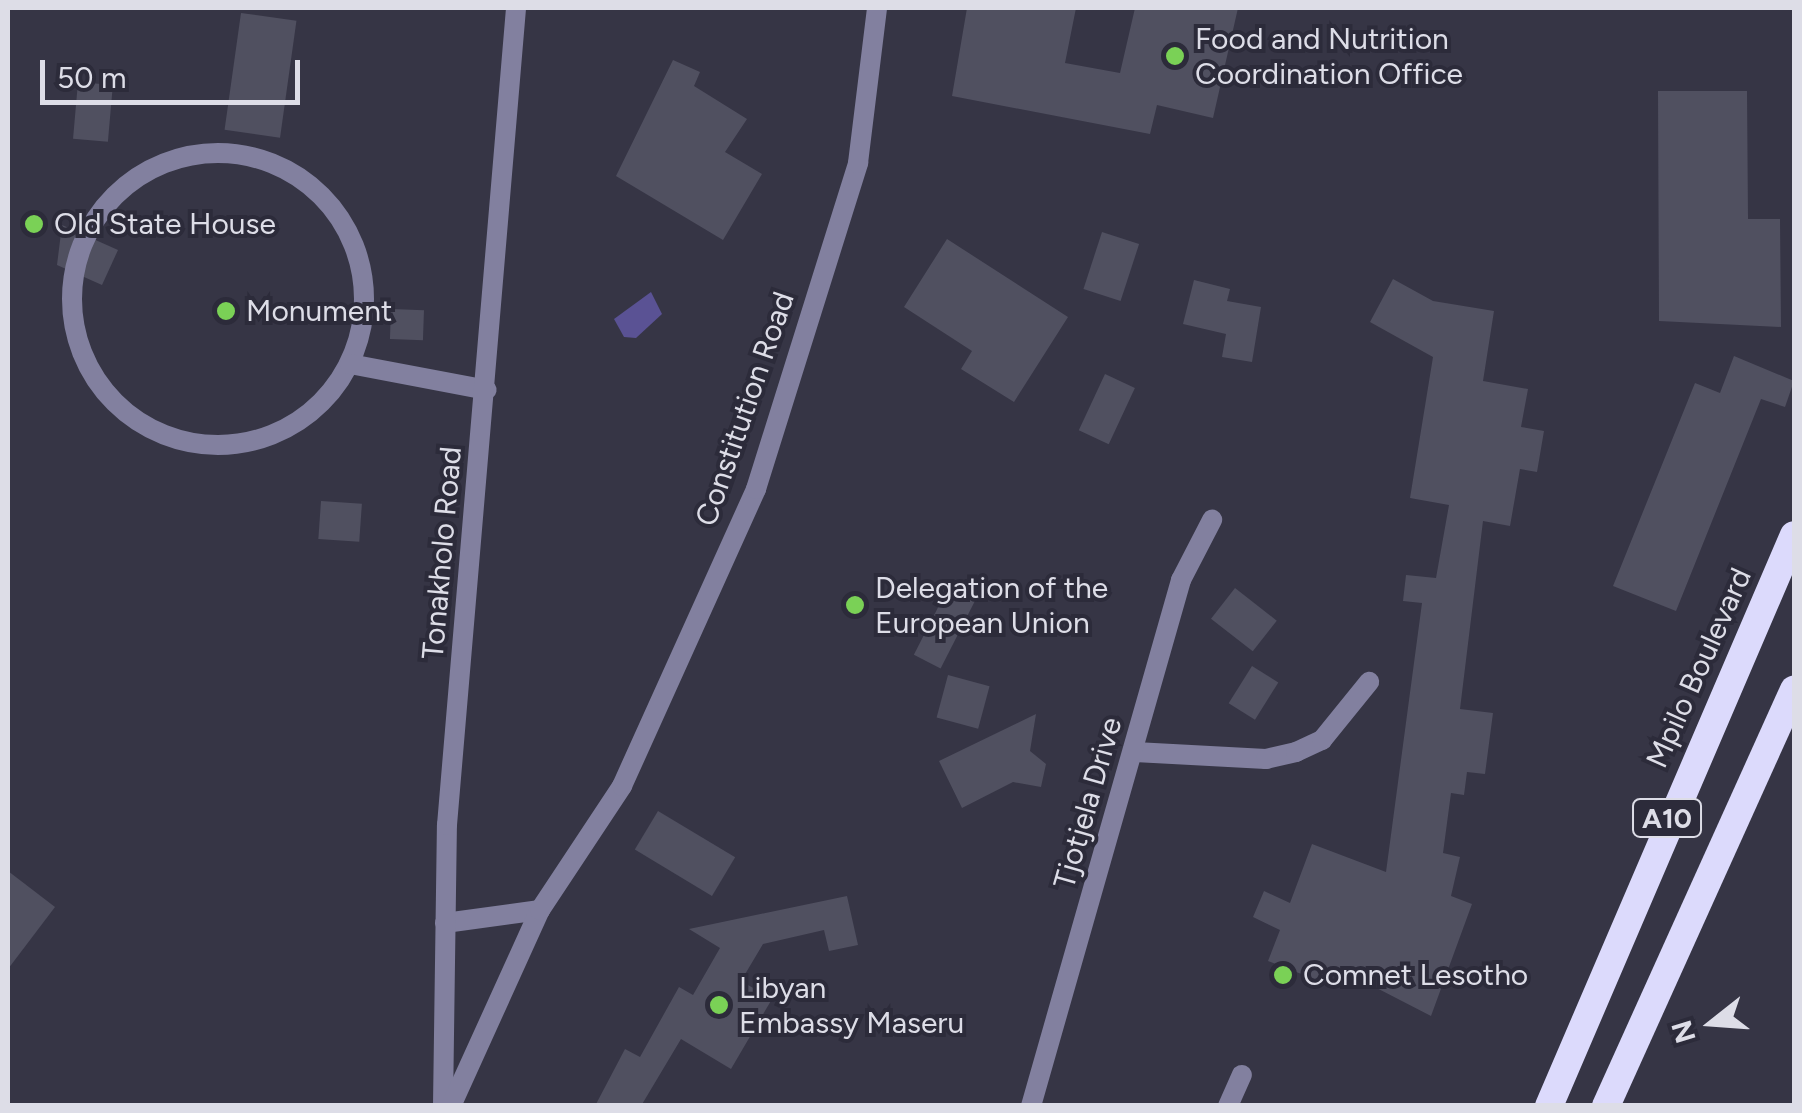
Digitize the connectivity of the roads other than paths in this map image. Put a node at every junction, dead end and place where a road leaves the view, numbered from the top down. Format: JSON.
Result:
{"nodes":[{"id":1,"x":516,"y":8,"type":"edge"},
{"id":2,"x":878,"y":8,"type":"edge"},
{"id":3,"x":350,"y":364,"type":"junction"},
{"id":4,"x":486,"y":390,"type":"junction"},
{"id":5,"x":1212,"y":520,"type":"dead end"},
{"id":6,"x":1794,"y":534,"type":"edge"},
{"id":7,"x":1369,"y":682,"type":"dead end"},
{"id":8,"x":1794,"y":690,"type":"edge"},
{"id":9,"x":1135,"y":752,"type":"junction"},
{"id":10,"x":540,"y":910,"type":"junction"},
{"id":11,"x":445,"y":924,"type":"junction"},
{"id":12,"x":1242,"y":1075,"type":"dead end"},
{"id":13,"x":443,"y":1106,"type":"edge"},
{"id":14,"x":451,"y":1106,"type":"edge"},
{"id":15,"x":1031,"y":1106,"type":"edge"},
{"id":16,"x":1228,"y":1106,"type":"edge"},
{"id":17,"x":1549,"y":1106,"type":"edge"},
{"id":18,"x":1606,"y":1106,"type":"edge"}],
"edges":[{"from":1,"to":4,"type":"street","name":"Tonakholo Road"},
{"from":2,"to":10,"type":"street","name":"Constitution Road"},
{"from":3,"to":3,"type":"street"},
{"from":3,"to":4,"type":"street"},
{"from":4,"to":11,"type":"street","name":"Tonakholo Road"},
{"from":5,"to":9,"type":"street","name":"Tjotjela Drive"},
{"from":6,"to":17,"type":"highway","name":"Mpilo Boulevard","number":"A10"},
{"from":7,"to":9,"type":"street"},
{"from":8,"to":18,"type":"highway","number":"A10"},
{"from":9,"to":15,"type":"street","name":"Tjotjela Drive"},
{"from":10,"to":11,"type":"street"},
{"from":10,"to":14,"type":"street","name":"Constitution Road"},
{"from":11,"to":13,"type":"street","name":"Tonakholo Road"},
{"from":12,"to":16,"type":"street"}]}
